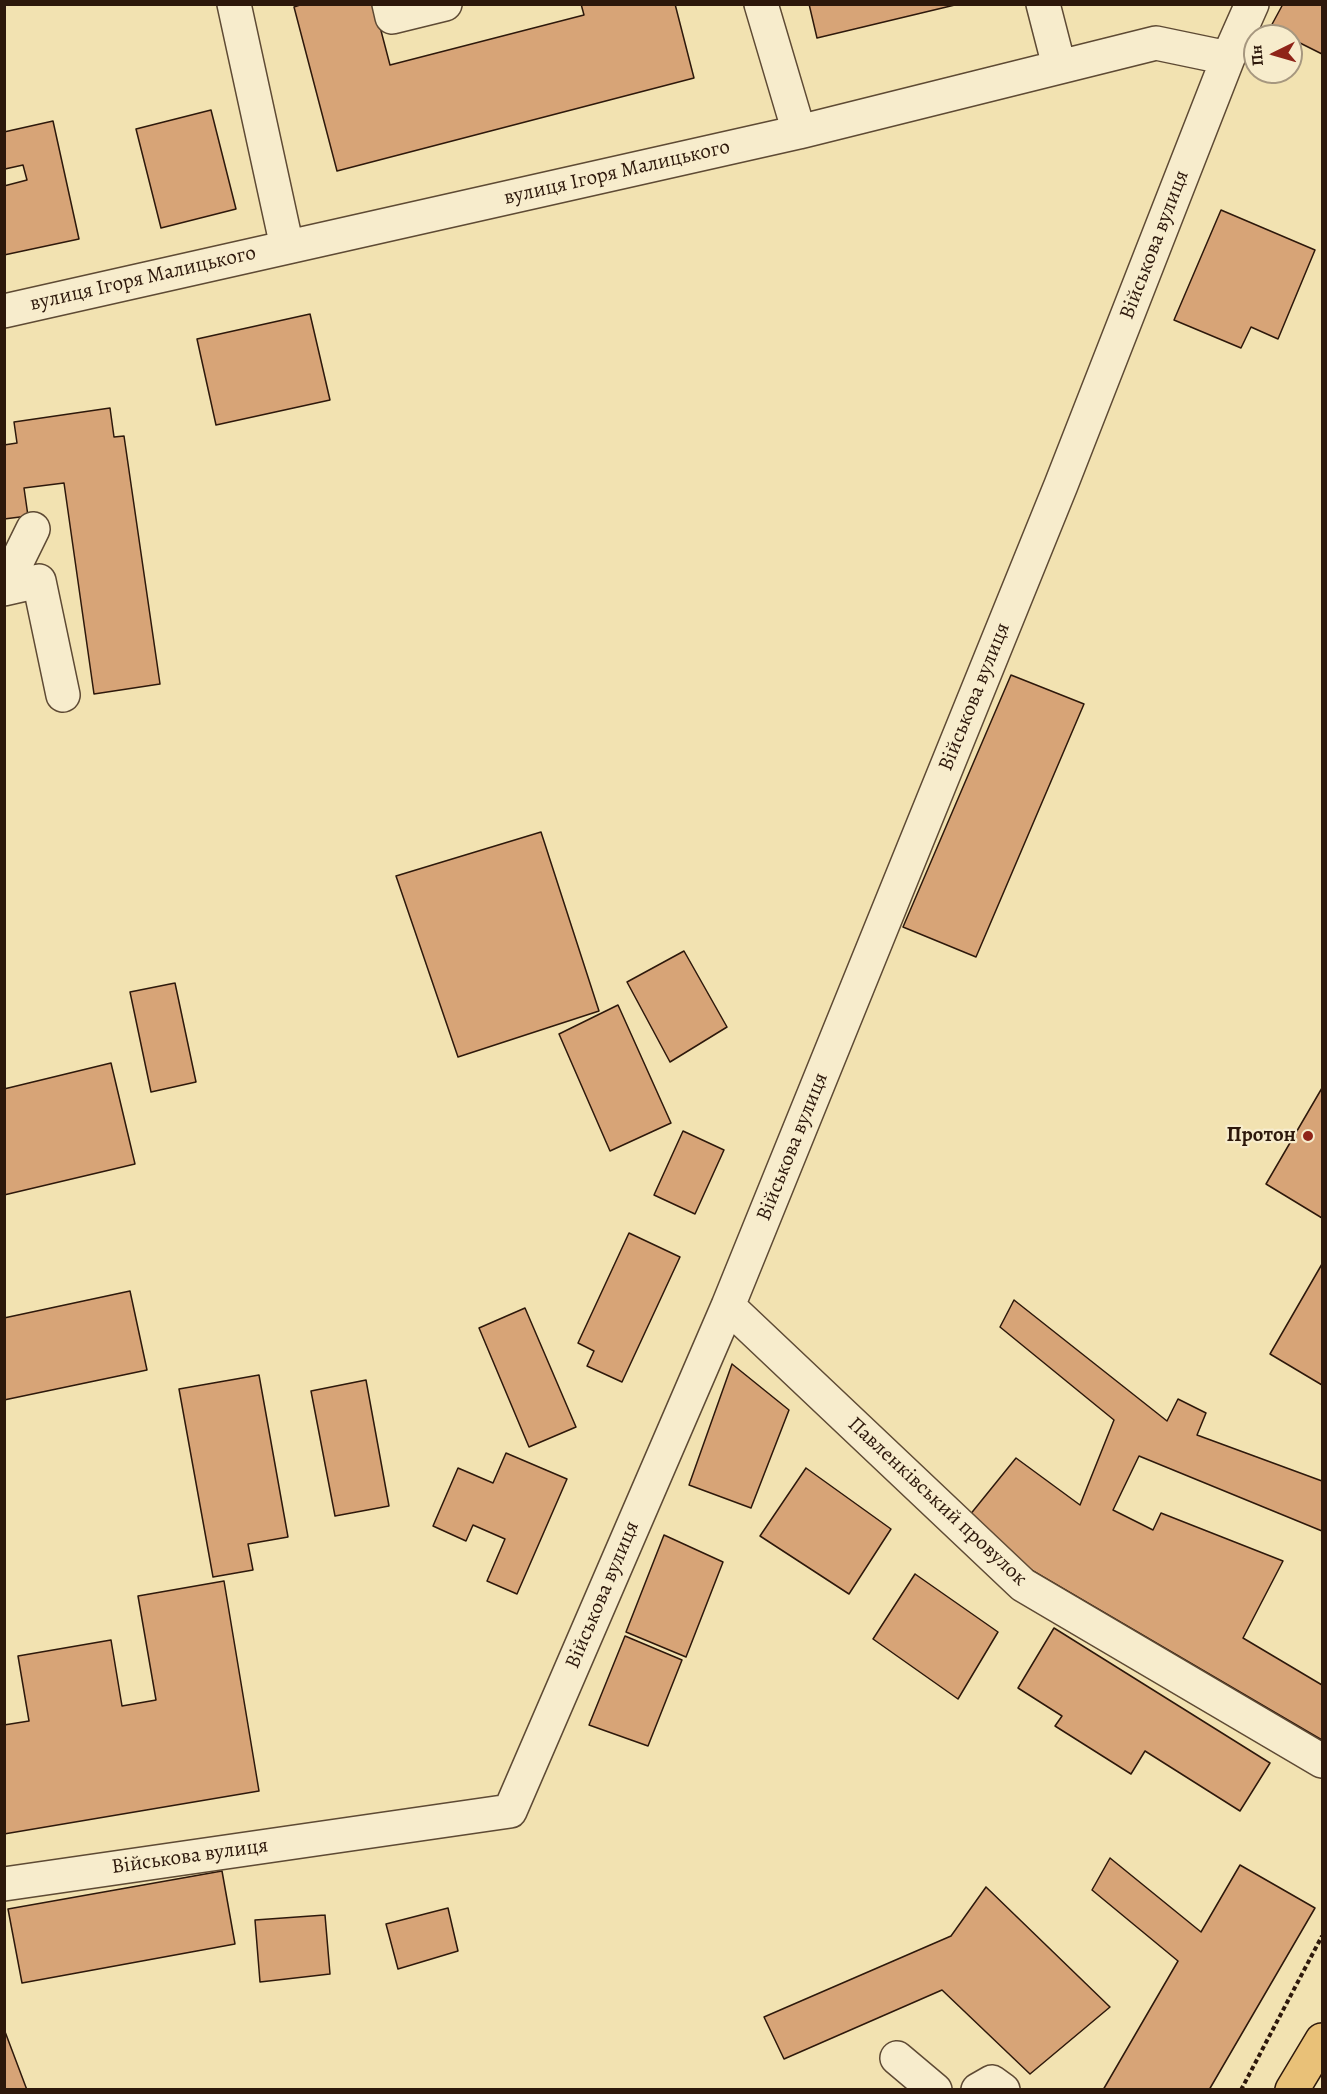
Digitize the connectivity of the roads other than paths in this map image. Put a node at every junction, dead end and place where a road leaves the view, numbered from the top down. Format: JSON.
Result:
{"nodes":[{"id":1,"x":234,"y":4,"type":"edge"},
{"id":2,"x":389,"y":4,"type":"edge"},
{"id":3,"x":445,"y":4,"type":"edge"},
{"id":4,"x":760,"y":4,"type":"edge"},
{"id":5,"x":1043,"y":4,"type":"edge"},
{"id":6,"x":1252,"y":4,"type":"edge"},
{"id":7,"x":1228,"y":58,"type":"junction"},
{"id":8,"x":1059,"y":66,"type":"junction"},
{"id":9,"x":799,"y":132,"type":"junction"},
{"id":10,"x":287,"y":247,"type":"junction"},
{"id":11,"x":4,"y":311,"type":"edge"},
{"id":12,"x":33,"y":529,"type":"dead end"},
{"id":13,"x":4,"y":588,"type":"edge"},
{"id":14,"x":63,"y":695,"type":"dead end"},
{"id":15,"x":728,"y":1306,"type":"junction"},
{"id":16,"x":1323,"y":1761,"type":"edge"},
{"id":17,"x":4,"y":1884,"type":"edge"},
{"id":18,"x":1323,"y":2040,"type":"edge"},
{"id":19,"x":897,"y":2058,"type":"dead end"},
{"id":20,"x":935,"y":2090,"type":"edge"},
{"id":21,"x":978,"y":2090,"type":"edge"},
{"id":22,"x":1003,"y":2090,"type":"edge"},
{"id":23,"x":1292,"y":2090,"type":"edge"}],
"edges":[{"from":1,"to":10,"type":"street"},
{"from":2,"to":3,"type":"street"},
{"from":4,"to":9,"type":"street"},
{"from":5,"to":8,"type":"street"},
{"from":6,"to":7,"type":"street","name":"Військова вулиця"},
{"from":7,"to":8,"type":"street","name":"вулиця Ігоря Малицького"},
{"from":7,"to":15,"type":"street","name":"Військова вулиця"},
{"from":8,"to":9,"type":"street","name":"вулиця Ігоря Малицького"},
{"from":9,"to":10,"type":"street","name":"вулиця Ігоря Малицького"},
{"from":10,"to":11,"type":"street","name":"вулиця Ігоря Малицького"},
{"from":12,"to":13,"type":"street"},
{"from":13,"to":14,"type":"street"},
{"from":15,"to":16,"type":"street","name":"Павленківський провулок"},
{"from":15,"to":17,"type":"street","name":"Військова вулиця"},
{"from":18,"to":23,"type":"main road"},
{"from":19,"to":20,"type":"street"},
{"from":21,"to":22,"type":"street"}]}
